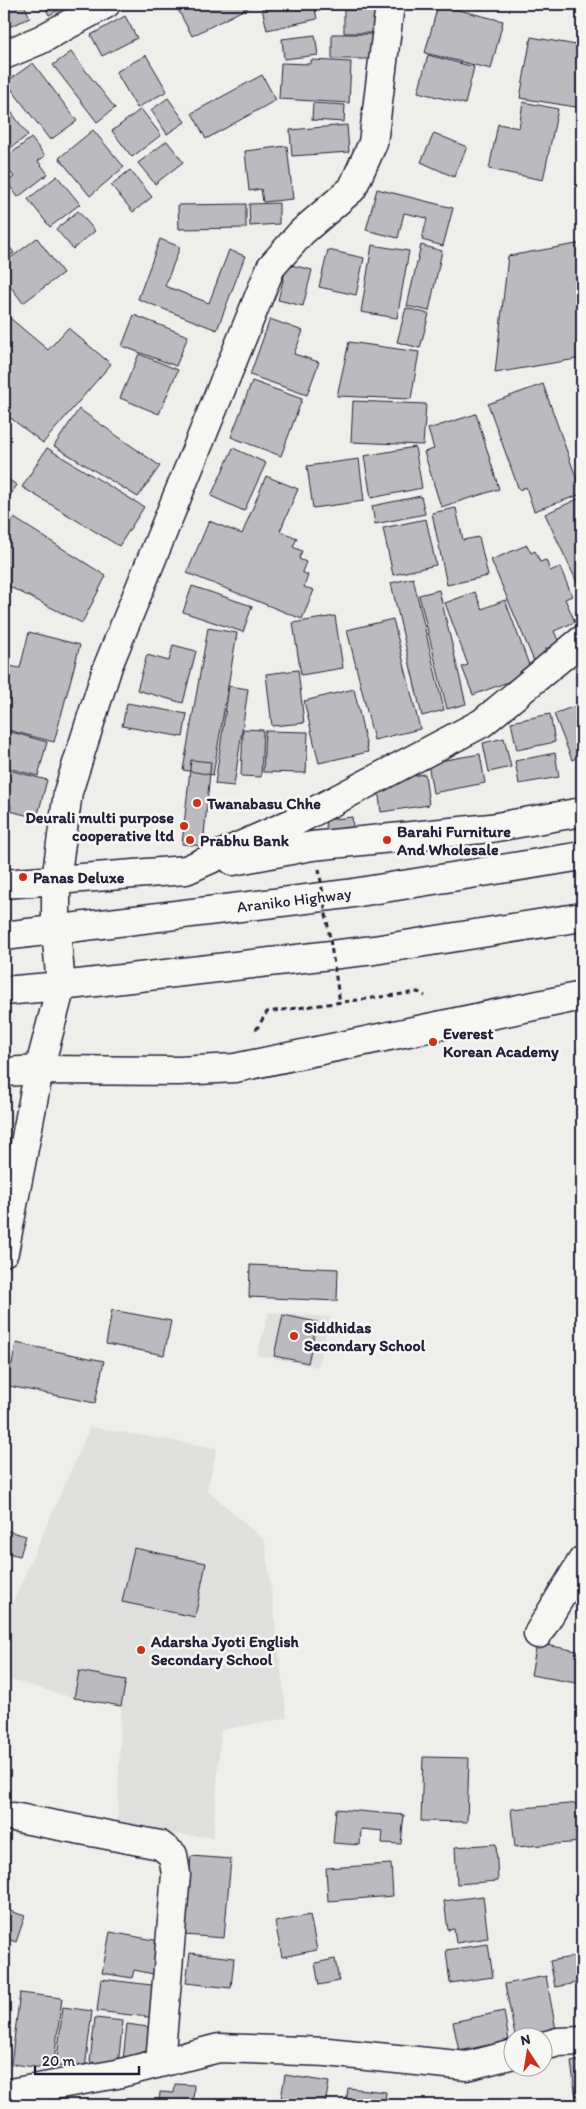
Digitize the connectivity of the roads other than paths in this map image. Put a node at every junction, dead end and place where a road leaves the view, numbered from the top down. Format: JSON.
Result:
{"nodes":[{"id":1,"x":106,"y":4,"type":"edge"},
{"id":2,"x":390,"y":4,"type":"edge"},
{"id":3,"x":4,"y":55,"type":"edge"},
{"id":4,"x":582,"y":640,"type":"edge"},
{"id":5,"x":582,"y":812,"type":"edge"},
{"id":6,"x":582,"y":856,"type":"edge"},
{"id":7,"x":186,"y":870,"type":"junction"},
{"id":8,"x":56,"y":880,"type":"junction"},
{"id":9,"x":4,"y":884,"type":"edge"},
{"id":10,"x":582,"y":917,"type":"edge"},
{"id":11,"x":56,"y":930,"type":"junction"},
{"id":12,"x":4,"y":936,"type":"edge"},
{"id":13,"x":60,"y":986,"type":"junction"},
{"id":14,"x":4,"y":991,"type":"edge"},
{"id":15,"x":582,"y":996,"type":"edge"},
{"id":16,"x":39,"y":1070,"type":"junction"},
{"id":17,"x":4,"y":1072,"type":"edge"},
{"id":18,"x":4,"y":1252,"type":"edge"},
{"id":19,"x":582,"y":1561,"type":"edge"},
{"id":20,"x":538,"y":1634,"type":"dead end"},
{"id":21,"x":13,"y":1816,"type":"dead end"},
{"id":22,"x":582,"y":2041,"type":"edge"},
{"id":23,"x":554,"y":2043,"type":"edge"},
{"id":24,"x":504,"y":2057,"type":"edge"},
{"id":25,"x":160,"y":2063,"type":"junction"},
{"id":26,"x":4,"y":2094,"type":"edge"}],
"edges":[{"from":1,"to":3,"type":"main road"},
{"from":2,"to":8,"type":"main road"},
{"from":4,"to":7,"type":"main road"},
{"from":5,"to":7,"type":"main road"},
{"from":6,"to":11,"type":"main road","name":"Araniko Highway"},
{"from":7,"to":8,"type":"main road"},
{"from":8,"to":9,"type":"main road"},
{"from":8,"to":11,"type":"main road"},
{"from":10,"to":13,"type":"main road"},
{"from":11,"to":12,"type":"main road","name":"Araniko Highway"},
{"from":11,"to":13,"type":"main road"},
{"from":13,"to":14,"type":"main road"},
{"from":13,"to":16,"type":"main road"},
{"from":15,"to":16,"type":"main road"},
{"from":16,"to":17,"type":"main road"},
{"from":16,"to":18,"type":"main road"},
{"from":19,"to":20,"type":"main road"},
{"from":21,"to":25,"type":"main road"},
{"from":22,"to":23,"type":"main road"},
{"from":24,"to":25,"type":"main road"},
{"from":25,"to":26,"type":"main road"}]}
